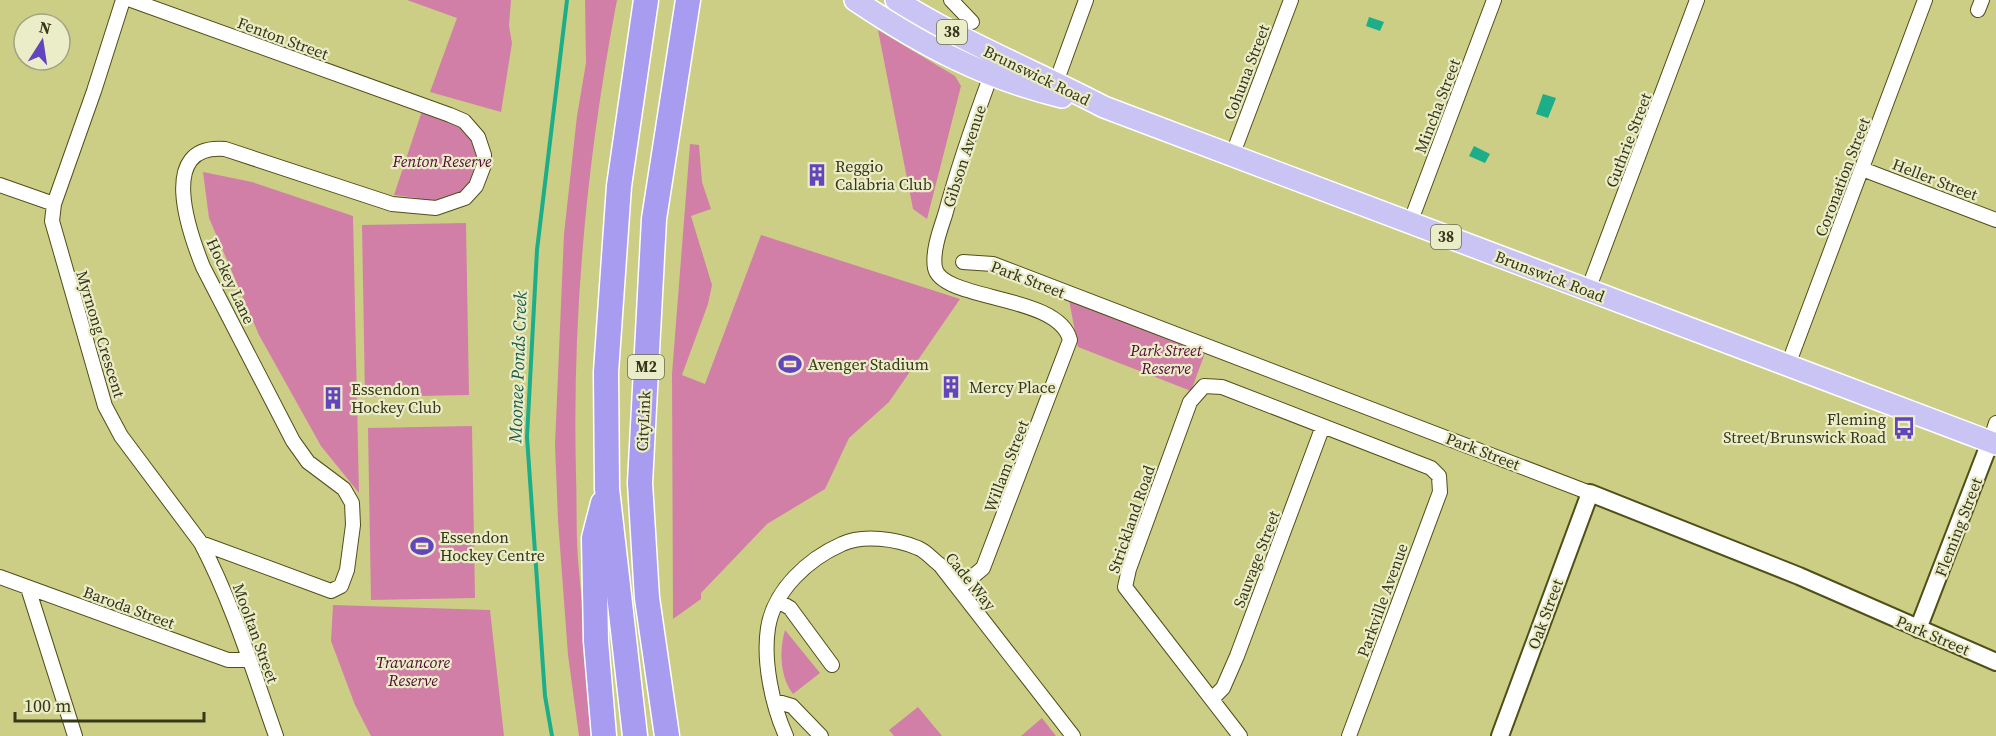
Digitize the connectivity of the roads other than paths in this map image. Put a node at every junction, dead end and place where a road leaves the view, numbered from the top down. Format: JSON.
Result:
{"nodes":[{"id":1,"x":123,"y":0,"type":"edge"},
{"id":2,"x":131,"y":0,"type":"edge"},
{"id":3,"x":646,"y":0,"type":"edge"},
{"id":4,"x":688,"y":0,"type":"edge"},
{"id":5,"x":855,"y":0,"type":"edge"},
{"id":6,"x":951,"y":0,"type":"edge"},
{"id":7,"x":1086,"y":0,"type":"edge"},
{"id":8,"x":1291,"y":0,"type":"edge"},
{"id":9,"x":1494,"y":0,"type":"edge"},
{"id":10,"x":1697,"y":0,"type":"edge"},
{"id":11,"x":1925,"y":0,"type":"edge"},
{"id":12,"x":903,"y":2,"type":"edge"},
{"id":13,"x":972,"y":22,"type":"dead end"},
{"id":14,"x":899,"y":30,"type":"junction"},
{"id":15,"x":994,"y":66,"type":"junction"},
{"id":16,"x":1054,"y":88,"type":"junction"},
{"id":17,"x":425,"y":106,"type":"joint"},
{"id":18,"x":1232,"y":156,"type":"junction"},
{"id":19,"x":1862,"y":169,"type":"junction"},
{"id":20,"x":0,"y":185,"type":"edge"},
{"id":21,"x":54,"y":204,"type":"junction"},
{"id":22,"x":1996,"y":220,"type":"edge"},
{"id":23,"x":1410,"y":223,"type":"junction"},
{"id":24,"x":935,"y":256,"type":"joint"},
{"id":25,"x":963,"y":262,"type":"dead end"},
{"id":26,"x":1588,"y":290,"type":"junction"},
{"id":27,"x":1788,"y":365,"type":"junction"},
{"id":28,"x":1323,"y":426,"type":"junction"},
{"id":29,"x":1994,"y":436,"type":"edge"},
{"id":30,"x":607,"y":489,"type":"junction"},
{"id":31,"x":1590,"y":493,"type":"junction"},
{"id":32,"x":201,"y":543,"type":"junction"},
{"id":33,"x":0,"y":577,"type":"edge"},
{"id":34,"x":28,"y":588,"type":"junction"},
{"id":35,"x":959,"y":588,"type":"junction"},
{"id":36,"x":778,"y":601,"type":"junction"},
{"id":37,"x":1918,"y":629,"type":"junction"},
{"id":38,"x":249,"y":660,"type":"junction"},
{"id":39,"x":1996,"y":662,"type":"edge"},
{"id":40,"x":832,"y":664,"type":"dead end"},
{"id":41,"x":1212,"y":699,"type":"junction"},
{"id":42,"x":776,"y":701,"type":"junction"},
{"id":43,"x":75,"y":736,"type":"edge"},
{"id":44,"x":276,"y":736,"type":"edge"},
{"id":45,"x":604,"y":736,"type":"edge"},
{"id":46,"x":635,"y":736,"type":"edge"},
{"id":47,"x":667,"y":736,"type":"edge"},
{"id":48,"x":786,"y":736,"type":"edge"},
{"id":49,"x":821,"y":736,"type":"edge"},
{"id":50,"x":1073,"y":736,"type":"edge"},
{"id":51,"x":1240,"y":736,"type":"edge"},
{"id":52,"x":1349,"y":736,"type":"edge"},
{"id":53,"x":1500,"y":736,"type":"edge"}],
"edges":[{"from":1,"to":21,"type":"street","name":"Myrnong Crescent"},
{"from":2,"to":17,"type":"street","name":"Fenton Street"},
{"from":3,"to":30,"type":"highway","number":"M2"},
{"from":4,"to":47,"type":"highway","name":"CityLink","number":"M2"},
{"from":5,"to":14,"type":"main road","number":"38"},
{"from":6,"to":13,"type":"street"},
{"from":7,"to":16,"type":"street"},
{"from":8,"to":18,"type":"street","name":"Cohuna Street"},
{"from":9,"to":23,"type":"street","name":"Mincha Street"},
{"from":10,"to":26,"type":"street","name":"Guthrie Street"},
{"from":11,"to":19,"type":"street","name":"Coronation Street"},
{"from":12,"to":14,"type":"street","name":"Brunswick Road"},
{"from":12,"to":15,"type":"main road","name":"Brunswick Road","number":"38"},
{"from":14,"to":15,"type":"main road","name":"Brunswick Road","number":"38"},
{"from":15,"to":16,"type":"main road","name":"Brunswick Road","number":"38"},
{"from":15,"to":24,"type":"street","name":"Gibson Avenue"},
{"from":16,"to":18,"type":"main road","name":"Brunswick Road","number":"38"},
{"from":17,"to":32,"type":"street","name":"Hockey Lane"},
{"from":18,"to":23,"type":"main road","name":"Brunswick Road","number":"38"},
{"from":19,"to":22,"type":"street","name":"Heller Street"},
{"from":19,"to":27,"type":"street","name":"Coronation Street"},
{"from":20,"to":21,"type":"street"},
{"from":21,"to":32,"type":"street","name":"Myrnong Crescent"},
{"from":23,"to":26,"type":"main road","name":"Brunswick Road","number":"38"},
{"from":24,"to":35,"type":"street","name":"Willam Street"},
{"from":25,"to":31,"type":"street","name":"Park Street"},
{"from":26,"to":27,"type":"main road","name":"Brunswick Road","number":"38"},
{"from":27,"to":29,"type":"main road","name":"Brunswick Road","number":"38"},
{"from":28,"to":41,"type":"street","name":"Sauvage Street"},
{"from":28,"to":41,"type":"street","name":"Strickland Road"},
{"from":28,"to":52,"type":"street","name":"Parkville Avenue"},
{"from":29,"to":37,"type":"street","name":"Fleming Street"},
{"from":30,"to":45,"type":"highway"},
{"from":30,"to":46,"type":"highway","number":"M2"},
{"from":31,"to":37,"type":"street","name":"Park Street"},
{"from":31,"to":53,"type":"street","name":"Oak Street"},
{"from":32,"to":38,"type":"street","name":"Mooltan Street"},
{"from":33,"to":34,"type":"street","name":"Baroda Street"},
{"from":34,"to":38,"type":"street","name":"Baroda Street"},
{"from":34,"to":43,"type":"street"},
{"from":35,"to":36,"type":"street","name":"Cade Way"},
{"from":35,"to":50,"type":"street","name":"Cade Way"},
{"from":36,"to":40,"type":"street"},
{"from":36,"to":42,"type":"street","name":"Cade Way"},
{"from":37,"to":39,"type":"street","name":"Park Street"},
{"from":38,"to":44,"type":"street","name":"Mooltan Street"},
{"from":41,"to":51,"type":"street","name":"Strickland Road"},
{"from":42,"to":48,"type":"street","name":"Cade Way"},
{"from":42,"to":49,"type":"street"}]}
